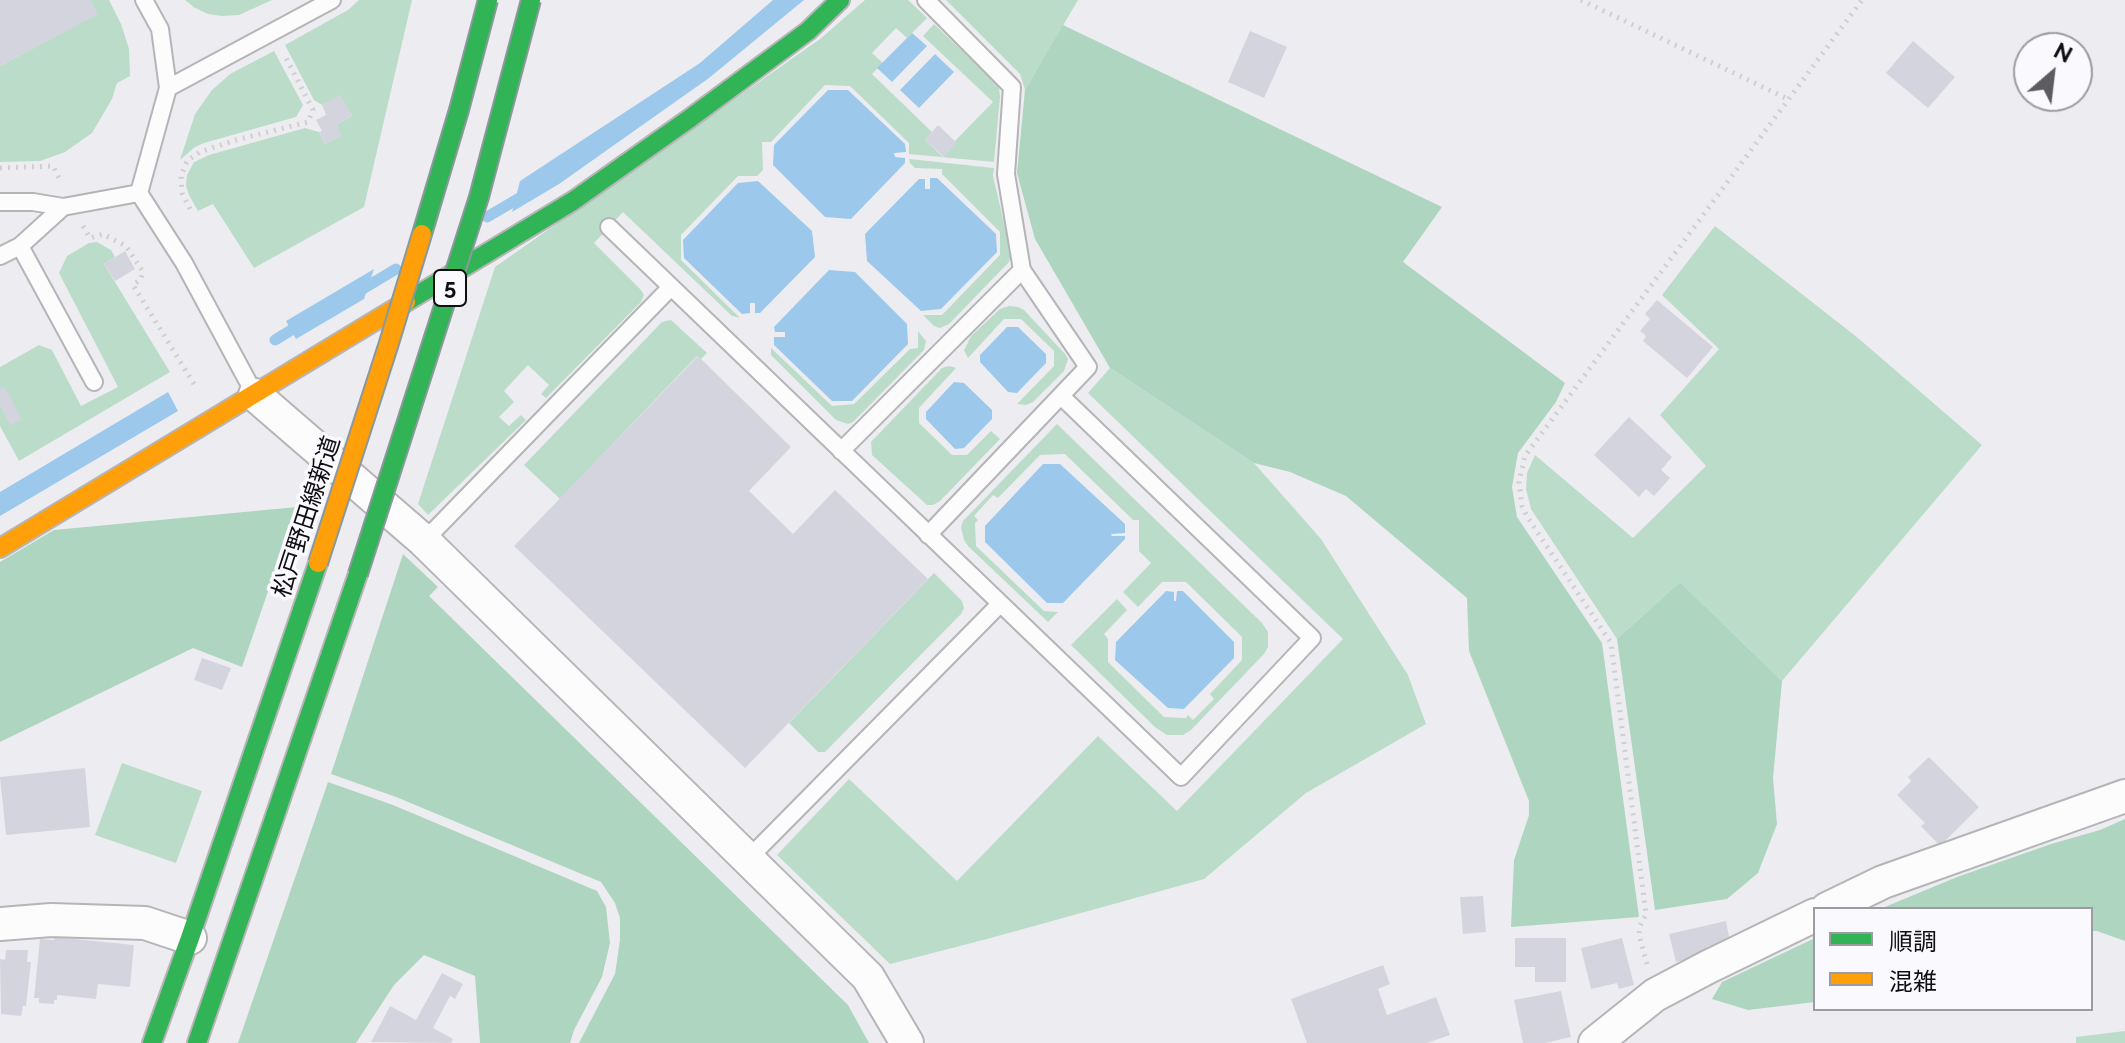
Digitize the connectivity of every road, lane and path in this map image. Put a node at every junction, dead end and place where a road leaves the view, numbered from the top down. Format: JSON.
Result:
{"nodes":[{"id":1,"x":144,"y":0,"type":"edge"},
{"id":2,"x":332,"y":0,"type":"edge"},
{"id":3,"x":488,"y":0,"type":"edge"},
{"id":4,"x":531,"y":0,"type":"edge"},
{"id":5,"x":840,"y":0,"type":"edge"},
{"id":6,"x":926,"y":0,"type":"edge"},
{"id":7,"x":1581,"y":0,"type":"edge"},
{"id":8,"x":1862,"y":0,"type":"edge"},
{"id":9,"x":272,"y":32,"type":"junction"},
{"id":10,"x":168,"y":88,"type":"junction"},
{"id":11,"x":1788,"y":99,"type":"junction"},
{"id":12,"x":0,"y":168,"type":"edge"},
{"id":13,"x":139,"y":193,"type":"junction"},
{"id":14,"x":0,"y":202,"type":"edge"},
{"id":15,"x":67,"y":206,"type":"junction"},
{"id":16,"x":190,"y":209,"type":"dead end"},
{"id":17,"x":609,"y":227,"type":"dead end"},
{"id":18,"x":20,"y":246,"type":"junction"},
{"id":19,"x":0,"y":256,"type":"edge"},
{"id":20,"x":1022,"y":270,"type":"junction"},
{"id":21,"x":671,"y":287,"type":"junction"},
{"id":22,"x":94,"y":382,"type":"dead end"},
{"id":23,"x":255,"y":395,"type":"junction"},
{"id":24,"x":1061,"y":396,"type":"junction"},
{"id":25,"x":215,"y":419,"type":"junction"},
{"id":26,"x":841,"y":451,"type":"junction"},
{"id":27,"x":928,"y":535,"type":"junction"},
{"id":28,"x":424,"y":541,"type":"junction"},
{"id":29,"x":0,"y":548,"type":"edge"},
{"id":30,"x":1000,"y":604,"type":"junction"},
{"id":31,"x":2125,"y":796,"type":"edge"},
{"id":32,"x":748,"y":859,"type":"junction"},
{"id":33,"x":1831,"y":907,"type":"edge"},
{"id":34,"x":1813,"y":916,"type":"edge"},
{"id":35,"x":0,"y":924,"type":"edge"},
{"id":36,"x":190,"y":938,"type":"junction"},
{"id":37,"x":1655,"y":995,"type":"junction"},
{"id":38,"x":152,"y":1043,"type":"edge"},
{"id":39,"x":197,"y":1043,"type":"edge"},
{"id":40,"x":907,"y":1043,"type":"edge"},
{"id":41,"x":1595,"y":1043,"type":"edge"}],
"edges":[{"from":1,"to":10,"type":"lane"},
{"from":2,"to":9,"type":"lane"},
{"from":3,"to":36,"type":"main road","name":"松戸野田線新道","number":"5","bridge":true},
{"from":4,"to":39,"type":"main road","number":"5","bridge":true},
{"from":5,"to":23,"type":"main road"},
{"from":6,"to":20,"type":"lane"},
{"from":7,"to":11,"type":"path"},
{"from":8,"to":11,"type":"path"},
{"from":9,"to":10,"type":"lane"},
{"from":9,"to":16,"type":"path"},
{"from":10,"to":13,"type":"lane"},
{"from":11,"to":37,"type":"path"},
{"from":12,"to":15,"type":"path"},
{"from":13,"to":15,"type":"lane"},
{"from":13,"to":23,"type":"lane"},
{"from":14,"to":15,"type":"lane"},
{"from":15,"to":18,"type":"lane"},
{"from":15,"to":25,"type":"path"},
{"from":17,"to":21,"type":"lane"},
{"from":18,"to":19,"type":"lane"},
{"from":18,"to":22,"type":"lane"},
{"from":20,"to":24,"type":"lane"},
{"from":20,"to":26,"type":"lane"},
{"from":21,"to":26,"type":"lane"},
{"from":21,"to":28,"type":"lane"},
{"from":23,"to":25,"type":"main road"},
{"from":23,"to":28,"type":"street"},
{"from":24,"to":27,"type":"lane"},
{"from":24,"to":30,"type":"lane"},
{"from":25,"to":29,"type":"main road"},
{"from":26,"to":27,"type":"lane"},
{"from":27,"to":30,"type":"lane"},
{"from":28,"to":32,"type":"street"},
{"from":30,"to":32,"type":"lane"},
{"from":31,"to":33,"type":"street"},
{"from":32,"to":40,"type":"street"},
{"from":34,"to":37,"type":"street"},
{"from":35,"to":36,"type":"street"},
{"from":36,"to":38,"type":"main road","name":"松戸野田線新道","number":"5"},
{"from":37,"to":41,"type":"street"}]}
